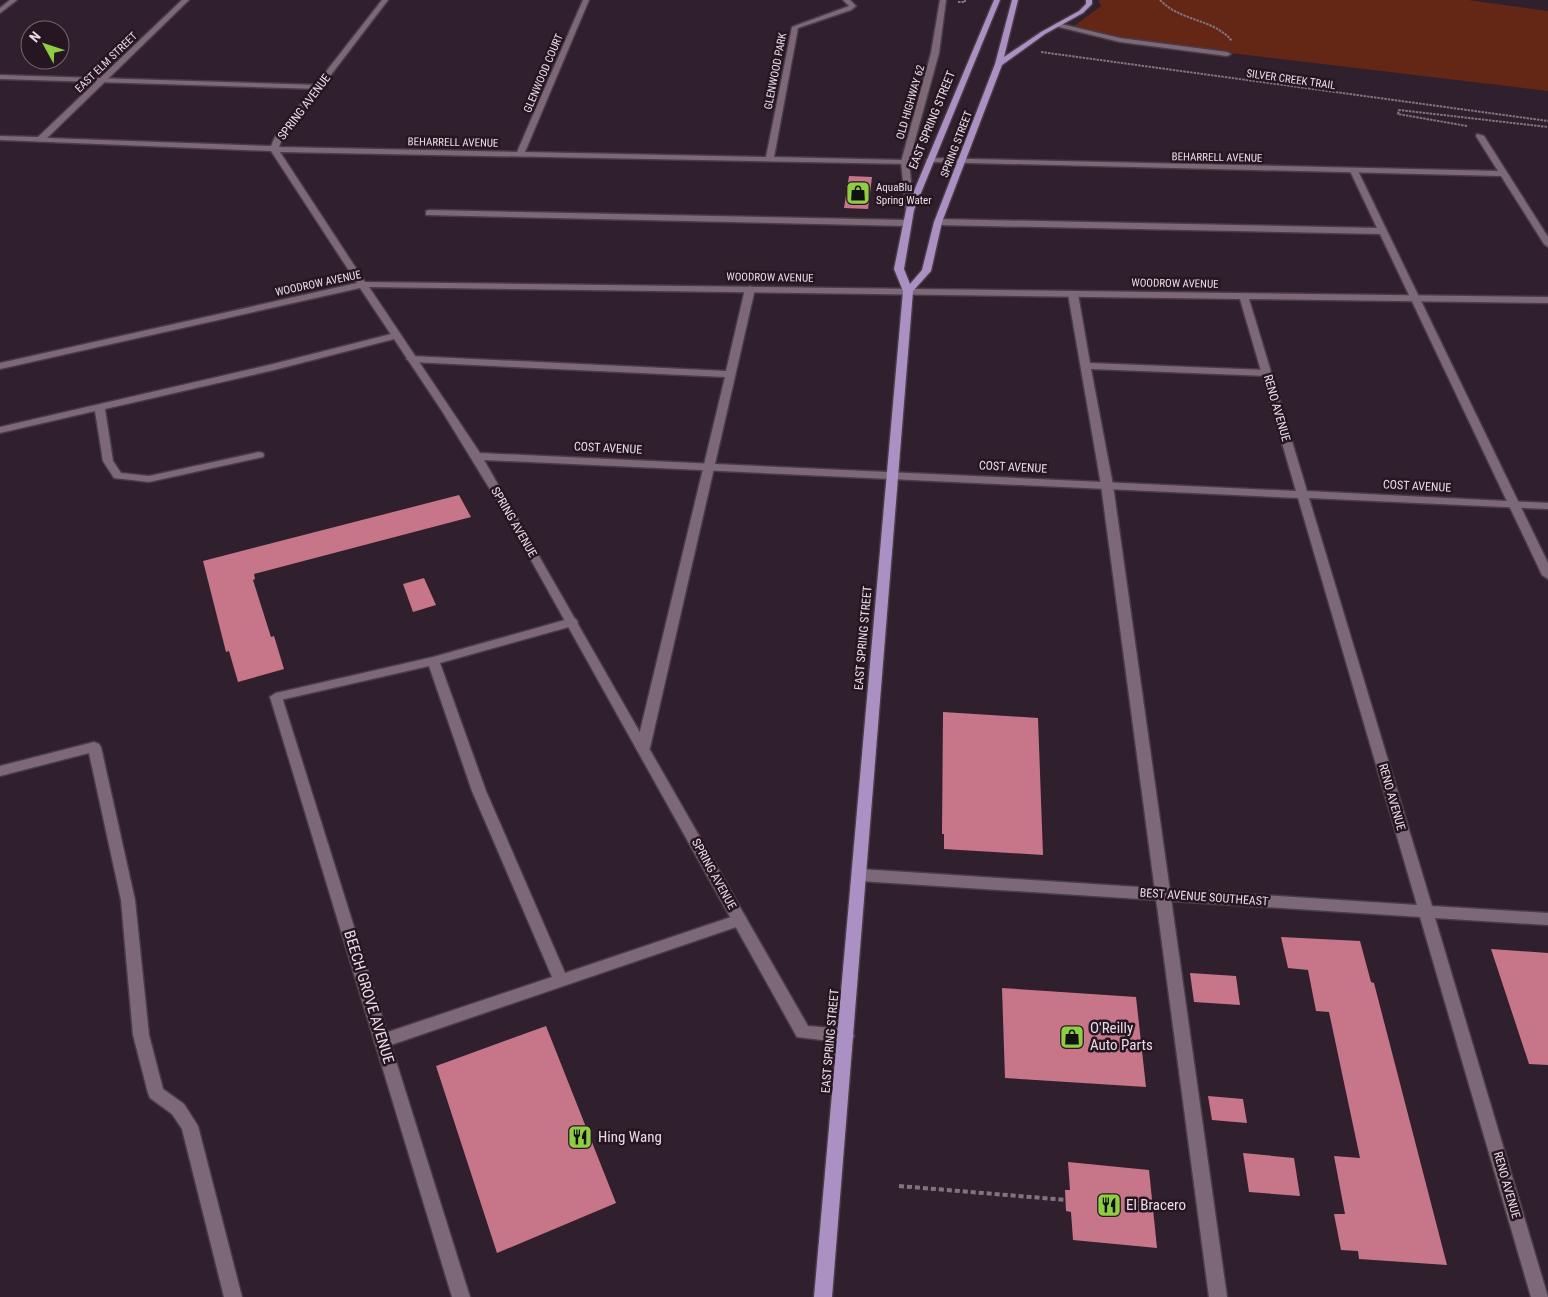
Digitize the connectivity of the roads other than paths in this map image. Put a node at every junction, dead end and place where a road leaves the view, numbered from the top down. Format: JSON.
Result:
{"nodes":[{"id":1,"x":14,"y":0,"type":"edge"},
{"id":2,"x":186,"y":0,"type":"edge"},
{"id":3,"x":385,"y":0,"type":"edge"},
{"id":4,"x":586,"y":0,"type":"edge"},
{"id":5,"x":846,"y":0,"type":"edge"},
{"id":6,"x":943,"y":0,"type":"edge"},
{"id":7,"x":997,"y":0,"type":"edge"},
{"id":8,"x":1015,"y":0,"type":"edge"},
{"id":9,"x":1089,"y":0,"type":"edge"},
{"id":10,"x":0,"y":11,"type":"edge"},
{"id":11,"x":1057,"y":25,"type":"junction"},
{"id":12,"x":1227,"y":54,"type":"road end"},
{"id":13,"x":999,"y":64,"type":"junction"},
{"id":14,"x":0,"y":77,"type":"edge"},
{"id":15,"x":102,"y":81,"type":"junction"},
{"id":16,"x":319,"y":87,"type":"junction"},
{"id":17,"x":1480,"y":136,"type":"dead end"},
{"id":18,"x":0,"y":138,"type":"edge"},
{"id":19,"x":40,"y":140,"type":"junction"},
{"id":20,"x":274,"y":149,"type":"junction"},
{"id":21,"x":520,"y":155,"type":"junction"},
{"id":22,"x":768,"y":160,"type":"junction"},
{"id":23,"x":930,"y":160,"type":"junction"},
{"id":24,"x":905,"y":162,"type":"junction"},
{"id":25,"x":961,"y":162,"type":"junction"},
{"id":26,"x":1354,"y":171,"type":"junction"},
{"id":27,"x":1504,"y":174,"type":"junction"},
{"id":28,"x":910,"y":210,"type":"junction"},
{"id":29,"x":429,"y":214,"type":"dead end"},
{"id":30,"x":938,"y":222,"type":"junction"},
{"id":31,"x":906,"y":223,"type":"junction"},
{"id":32,"x":1383,"y":231,"type":"junction"},
{"id":33,"x":1548,"y":244,"type":"edge"},
{"id":34,"x":362,"y":285,"type":"junction"},
{"id":35,"x":750,"y":289,"type":"junction"},
{"id":36,"x":908,"y":291,"type":"junction"},
{"id":37,"x":1073,"y":294,"type":"junction"},
{"id":38,"x":1244,"y":296,"type":"junction"},
{"id":39,"x":1417,"y":299,"type":"junction"},
{"id":40,"x":1548,"y":300,"type":"edge"},
{"id":41,"x":395,"y":336,"type":"junction"},
{"id":42,"x":411,"y":359,"type":"junction"},
{"id":43,"x":0,"y":366,"type":"edge"},
{"id":44,"x":1086,"y":366,"type":"junction"},
{"id":45,"x":1267,"y":373,"type":"junction"},
{"id":46,"x":730,"y":374,"type":"junction"},
{"id":47,"x":99,"y":407,"type":"junction"},
{"id":48,"x":0,"y":430,"type":"edge"},
{"id":49,"x":259,"y":455,"type":"dead end"},
{"id":50,"x":476,"y":456,"type":"junction"},
{"id":51,"x":708,"y":466,"type":"junction"},
{"id":52,"x":891,"y":475,"type":"junction"},
{"id":53,"x":1107,"y":485,"type":"junction"},
{"id":54,"x":1302,"y":494,"type":"junction"},
{"id":55,"x":1516,"y":504,"type":"junction"},
{"id":56,"x":1548,"y":506,"type":"edge"},
{"id":57,"x":1548,"y":575,"type":"edge"},
{"id":58,"x":572,"y":622,"type":"junction"},
{"id":59,"x":433,"y":661,"type":"junction"},
{"id":60,"x":643,"y":748,"type":"junction"},
{"id":61,"x":0,"y":771,"type":"edge"},
{"id":62,"x":860,"y":876,"type":"junction"},
{"id":63,"x":1163,"y":894,"type":"junction"},
{"id":64,"x":1426,"y":911,"type":"junction"},
{"id":65,"x":1548,"y":919,"type":"edge"},
{"id":66,"x":740,"y":920,"type":"junction"},
{"id":67,"x":561,"y":980,"type":"junction"},
{"id":68,"x":846,"y":1036,"type":"junction"},
{"id":69,"x":382,"y":1041,"type":"junction"},
{"id":70,"x":233,"y":1297,"type":"edge"},
{"id":71,"x":461,"y":1297,"type":"edge"},
{"id":72,"x":823,"y":1297,"type":"edge"},
{"id":73,"x":1218,"y":1297,"type":"edge"},
{"id":74,"x":1540,"y":1297,"type":"edge"}],
"edges":[{"from":1,"to":10,"type":"street"},
{"from":2,"to":15,"type":"street","name":"EAST ELM STREET"},
{"from":3,"to":16,"type":"street","name":"SPRING AVENUE"},
{"from":4,"to":21,"type":"street","name":"GLENWOOD COURT"},
{"from":5,"to":22,"type":"street","name":"GLENWOOD PARK"},
{"from":6,"to":24,"type":"street","name":"OLD HIGHWAY 62"},
{"from":7,"to":23,"type":"main road","name":"EAST SPRING STREET"},
{"from":8,"to":13,"type":"main road","name":"SPRING STREET"},
{"from":9,"to":11,"type":"main road"},
{"from":11,"to":12,"type":"street"},
{"from":11,"to":13,"type":"main road"},
{"from":13,"to":25,"type":"main road","name":"SPRING STREET"},
{"from":14,"to":15,"type":"street"},
{"from":15,"to":16,"type":"street"},
{"from":15,"to":19,"type":"street","name":"EAST ELM STREET"},
{"from":16,"to":20,"type":"street","name":"SPRING AVENUE"},
{"from":17,"to":27,"type":"street"},
{"from":18,"to":19,"type":"street","name":"BEHARRELL AVENUE"},
{"from":19,"to":20,"type":"street","name":"BEHARRELL AVENUE"},
{"from":20,"to":21,"type":"street","name":"BEHARRELL AVENUE"},
{"from":20,"to":34,"type":"street","name":"SPRING AVENUE"},
{"from":21,"to":22,"type":"street","name":"BEHARRELL AVENUE"},
{"from":22,"to":24,"type":"street","name":"BEHARRELL AVENUE"},
{"from":23,"to":25,"type":"street","name":"BEHARRELL AVENUE"},
{"from":23,"to":28,"type":"main road","name":"EAST SPRING STREET"},
{"from":24,"to":28,"type":"street","name":"OLD HIGHWAY 62"},
{"from":25,"to":26,"type":"street","name":"BEHARRELL AVENUE"},
{"from":25,"to":30,"type":"main road","name":"SPRING STREET"},
{"from":26,"to":27,"type":"street","name":"BEHARRELL AVENUE"},
{"from":26,"to":32,"type":"street"},
{"from":27,"to":33,"type":"street"},
{"from":28,"to":31,"type":"main road","name":"EAST SPRING STREET"},
{"from":29,"to":31,"type":"street"},
{"from":30,"to":32,"type":"street"},
{"from":30,"to":36,"type":"main road","name":"SPRING STREET"},
{"from":31,"to":36,"type":"main road","name":"EAST SPRING STREET"},
{"from":32,"to":39,"type":"street"},
{"from":34,"to":35,"type":"street","name":"WOODROW AVENUE"},
{"from":34,"to":41,"type":"street","name":"SPRING AVENUE"},
{"from":34,"to":43,"type":"street","name":"WOODROW AVENUE"},
{"from":35,"to":36,"type":"street","name":"WOODROW AVENUE"},
{"from":35,"to":46,"type":"street"},
{"from":36,"to":37,"type":"street","name":"WOODROW AVENUE"},
{"from":36,"to":52,"type":"main road","name":"EAST SPRING STREET"},
{"from":37,"to":38,"type":"street","name":"WOODROW AVENUE"},
{"from":37,"to":44,"type":"street"},
{"from":38,"to":39,"type":"street","name":"WOODROW AVENUE"},
{"from":38,"to":45,"type":"street","name":"RENO AVENUE"},
{"from":39,"to":40,"type":"street","name":"WOODROW AVENUE"},
{"from":39,"to":55,"type":"street"},
{"from":41,"to":42,"type":"street","name":"SPRING AVENUE"},
{"from":41,"to":47,"type":"street"},
{"from":42,"to":46,"type":"street"},
{"from":42,"to":50,"type":"street","name":"SPRING AVENUE"},
{"from":44,"to":45,"type":"street"},
{"from":44,"to":53,"type":"street"},
{"from":45,"to":54,"type":"street","name":"RENO AVENUE"},
{"from":46,"to":51,"type":"street"},
{"from":47,"to":48,"type":"street"},
{"from":47,"to":49,"type":"street"},
{"from":50,"to":51,"type":"street","name":"COST AVENUE"},
{"from":50,"to":58,"type":"street","name":"SPRING AVENUE"},
{"from":51,"to":52,"type":"street","name":"COST AVENUE"},
{"from":51,"to":60,"type":"street"},
{"from":52,"to":53,"type":"street","name":"COST AVENUE"},
{"from":52,"to":62,"type":"main road","name":"EAST SPRING STREET"},
{"from":53,"to":54,"type":"street","name":"COST AVENUE"},
{"from":53,"to":63,"type":"street"},
{"from":54,"to":55,"type":"street","name":"COST AVENUE"},
{"from":54,"to":64,"type":"street","name":"RENO AVENUE"},
{"from":55,"to":56,"type":"street","name":"COST AVENUE"},
{"from":55,"to":57,"type":"street"},
{"from":58,"to":59,"type":"street"},
{"from":58,"to":60,"type":"street","name":"SPRING AVENUE"},
{"from":59,"to":67,"type":"street"},
{"from":59,"to":69,"type":"street","name":"BEECH GROVE AVENUE"},
{"from":60,"to":66,"type":"street","name":"SPRING AVENUE"},
{"from":61,"to":70,"type":"street"},
{"from":62,"to":63,"type":"street","name":"BEST AVENUE SOUTHEAST"},
{"from":62,"to":68,"type":"main road","name":"EAST SPRING STREET"},
{"from":63,"to":64,"type":"street","name":"BEST AVENUE SOUTHEAST"},
{"from":63,"to":73,"type":"street"},
{"from":64,"to":65,"type":"street","name":"BEST AVENUE SOUTHEAST"},
{"from":64,"to":74,"type":"street","name":"RENO AVENUE"},
{"from":66,"to":67,"type":"street"},
{"from":66,"to":68,"type":"street","name":"SPRING AVENUE"},
{"from":67,"to":69,"type":"street"},
{"from":68,"to":72,"type":"main road","name":"EAST SPRING STREET"},
{"from":69,"to":71,"type":"street","name":"BEECH GROVE AVENUE"}]}
